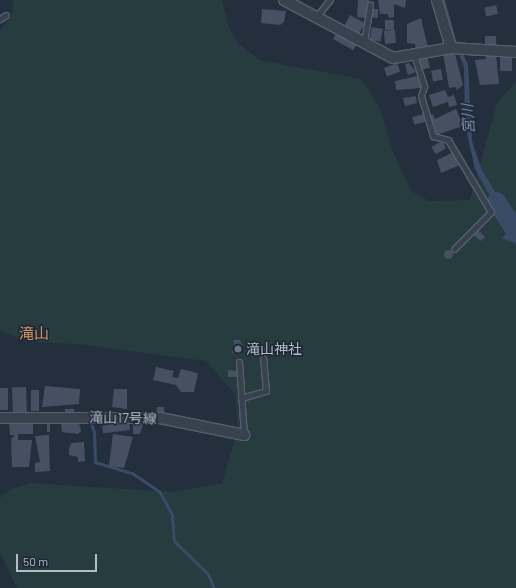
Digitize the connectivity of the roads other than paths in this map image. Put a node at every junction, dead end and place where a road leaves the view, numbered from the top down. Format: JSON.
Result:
{"nodes":[{"id":1,"x":284,"y":0,"type":"edge"},
{"id":2,"x":330,"y":0,"type":"edge"},
{"id":3,"x":437,"y":0,"type":"edge"},
{"id":4,"x":370,"y":4,"type":"dead end"},
{"id":5,"x":6,"y":15,"type":"dead end"},
{"id":6,"x":316,"y":17,"type":"junction"},
{"id":7,"x":0,"y":19,"type":"edge"},
{"id":8,"x":364,"y":43,"type":"junction"},
{"id":9,"x":455,"y":48,"type":"junction"},
{"id":10,"x":516,"y":52,"type":"edge"},
{"id":11,"x":414,"y":56,"type":"junction"},
{"id":12,"x":454,"y":249,"type":"dead end"},
{"id":13,"x":263,"y":358,"type":"dead end"},
{"id":14,"x":239,"y":362,"type":"dead end"},
{"id":15,"x":241,"y":398,"type":"junction"},
{"id":16,"x":0,"y":418,"type":"edge"},
{"id":17,"x":244,"y":435,"type":"joint"}],
"edges":[{"from":1,"to":6,"type":"street"},
{"from":2,"to":6,"type":"lane"},
{"from":3,"to":9,"type":"street"},
{"from":4,"to":8,"type":"lane"},
{"from":5,"to":7,"type":"lane"},
{"from":6,"to":8,"type":"street"},
{"from":8,"to":11,"type":"street"},
{"from":9,"to":10,"type":"street"},
{"from":9,"to":11,"type":"street"},
{"from":11,"to":12,"type":"lane"},
{"from":13,"to":15,"type":"lane"},
{"from":14,"to":15,"type":"lane"},
{"from":15,"to":17,"type":"lane"},
{"from":16,"to":17,"type":"street","name":"滝山17号線"}]}
